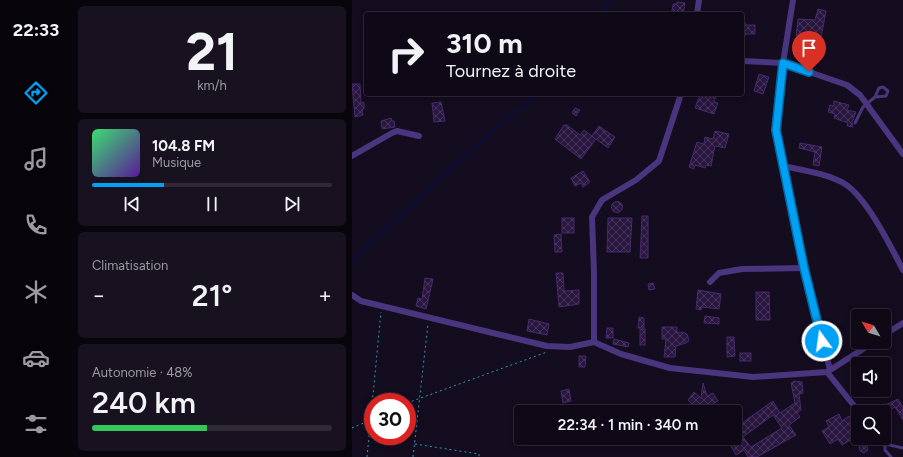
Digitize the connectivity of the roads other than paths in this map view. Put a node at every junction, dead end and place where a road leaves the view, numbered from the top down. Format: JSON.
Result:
{"nodes":[{"id":1,"x":699,"y":0,"type":"edge"},
{"id":2,"x":793,"y":0,"type":"edge"},
{"id":3,"x":697,"y":12,"type":"edge"},
{"id":4,"x":744,"y":62,"type":"edge"},
{"id":5,"x":783,"y":63,"type":"junction"},
{"id":6,"x":680,"y":96,"type":"edge"},
{"id":7,"x":875,"y":97,"type":"junction"},
{"id":8,"x":867,"y":104,"type":"junction"},
{"id":9,"x":855,"y":123,"type":"dead end"},
{"id":10,"x":419,"y":136,"type":"dead end"},
{"id":11,"x":903,"y":154,"type":"edge"},
{"id":12,"x":352,"y":156,"type":"edge"},
{"id":13,"x":783,"y":166,"type":"junction"},
{"id":14,"x":804,"y":268,"type":"junction"},
{"id":15,"x":903,"y":270,"type":"edge"},
{"id":16,"x":710,"y":282,"type":"dead end"},
{"id":17,"x":352,"y":295,"type":"edge"},
{"id":18,"x":903,"y":323,"type":"edge"},
{"id":19,"x":891,"y":331,"type":"edge"},
{"id":20,"x":594,"y":342,"type":"junction"},
{"id":21,"x":863,"y":349,"type":"edge"},
{"id":22,"x":828,"y":371,"type":"junction"},
{"id":23,"x":854,"y":405,"type":"edge"},
{"id":24,"x":891,"y":444,"type":"edge"},
{"id":25,"x":885,"y":445,"type":"edge"},
{"id":26,"x":903,"y":448,"type":"edge"},
{"id":27,"x":891,"y":457,"type":"edge"}],
"edges":[{"from":1,"to":3,"type":"street"},
{"from":2,"to":5,"type":"street"},
{"from":4,"to":5,"type":"street"},
{"from":5,"to":8,"type":"street"},
{"from":5,"to":13,"type":"street"},
{"from":6,"to":20,"type":"street"},
{"from":7,"to":7,"type":"lane"},
{"from":7,"to":8,"type":"lane"},
{"from":8,"to":9,"type":"lane"},
{"from":8,"to":11,"type":"street"},
{"from":10,"to":12,"type":"street"},
{"from":13,"to":14,"type":"street"},
{"from":13,"to":15,"type":"street"},
{"from":14,"to":16,"type":"street"},
{"from":14,"to":22,"type":"street"},
{"from":17,"to":20,"type":"street"},
{"from":18,"to":19,"type":"street"},
{"from":20,"to":22,"type":"street"},
{"from":21,"to":22,"type":"street"},
{"from":22,"to":23,"type":"street"},
{"from":24,"to":26,"type":"lane"},
{"from":25,"to":27,"type":"lane"}]}
